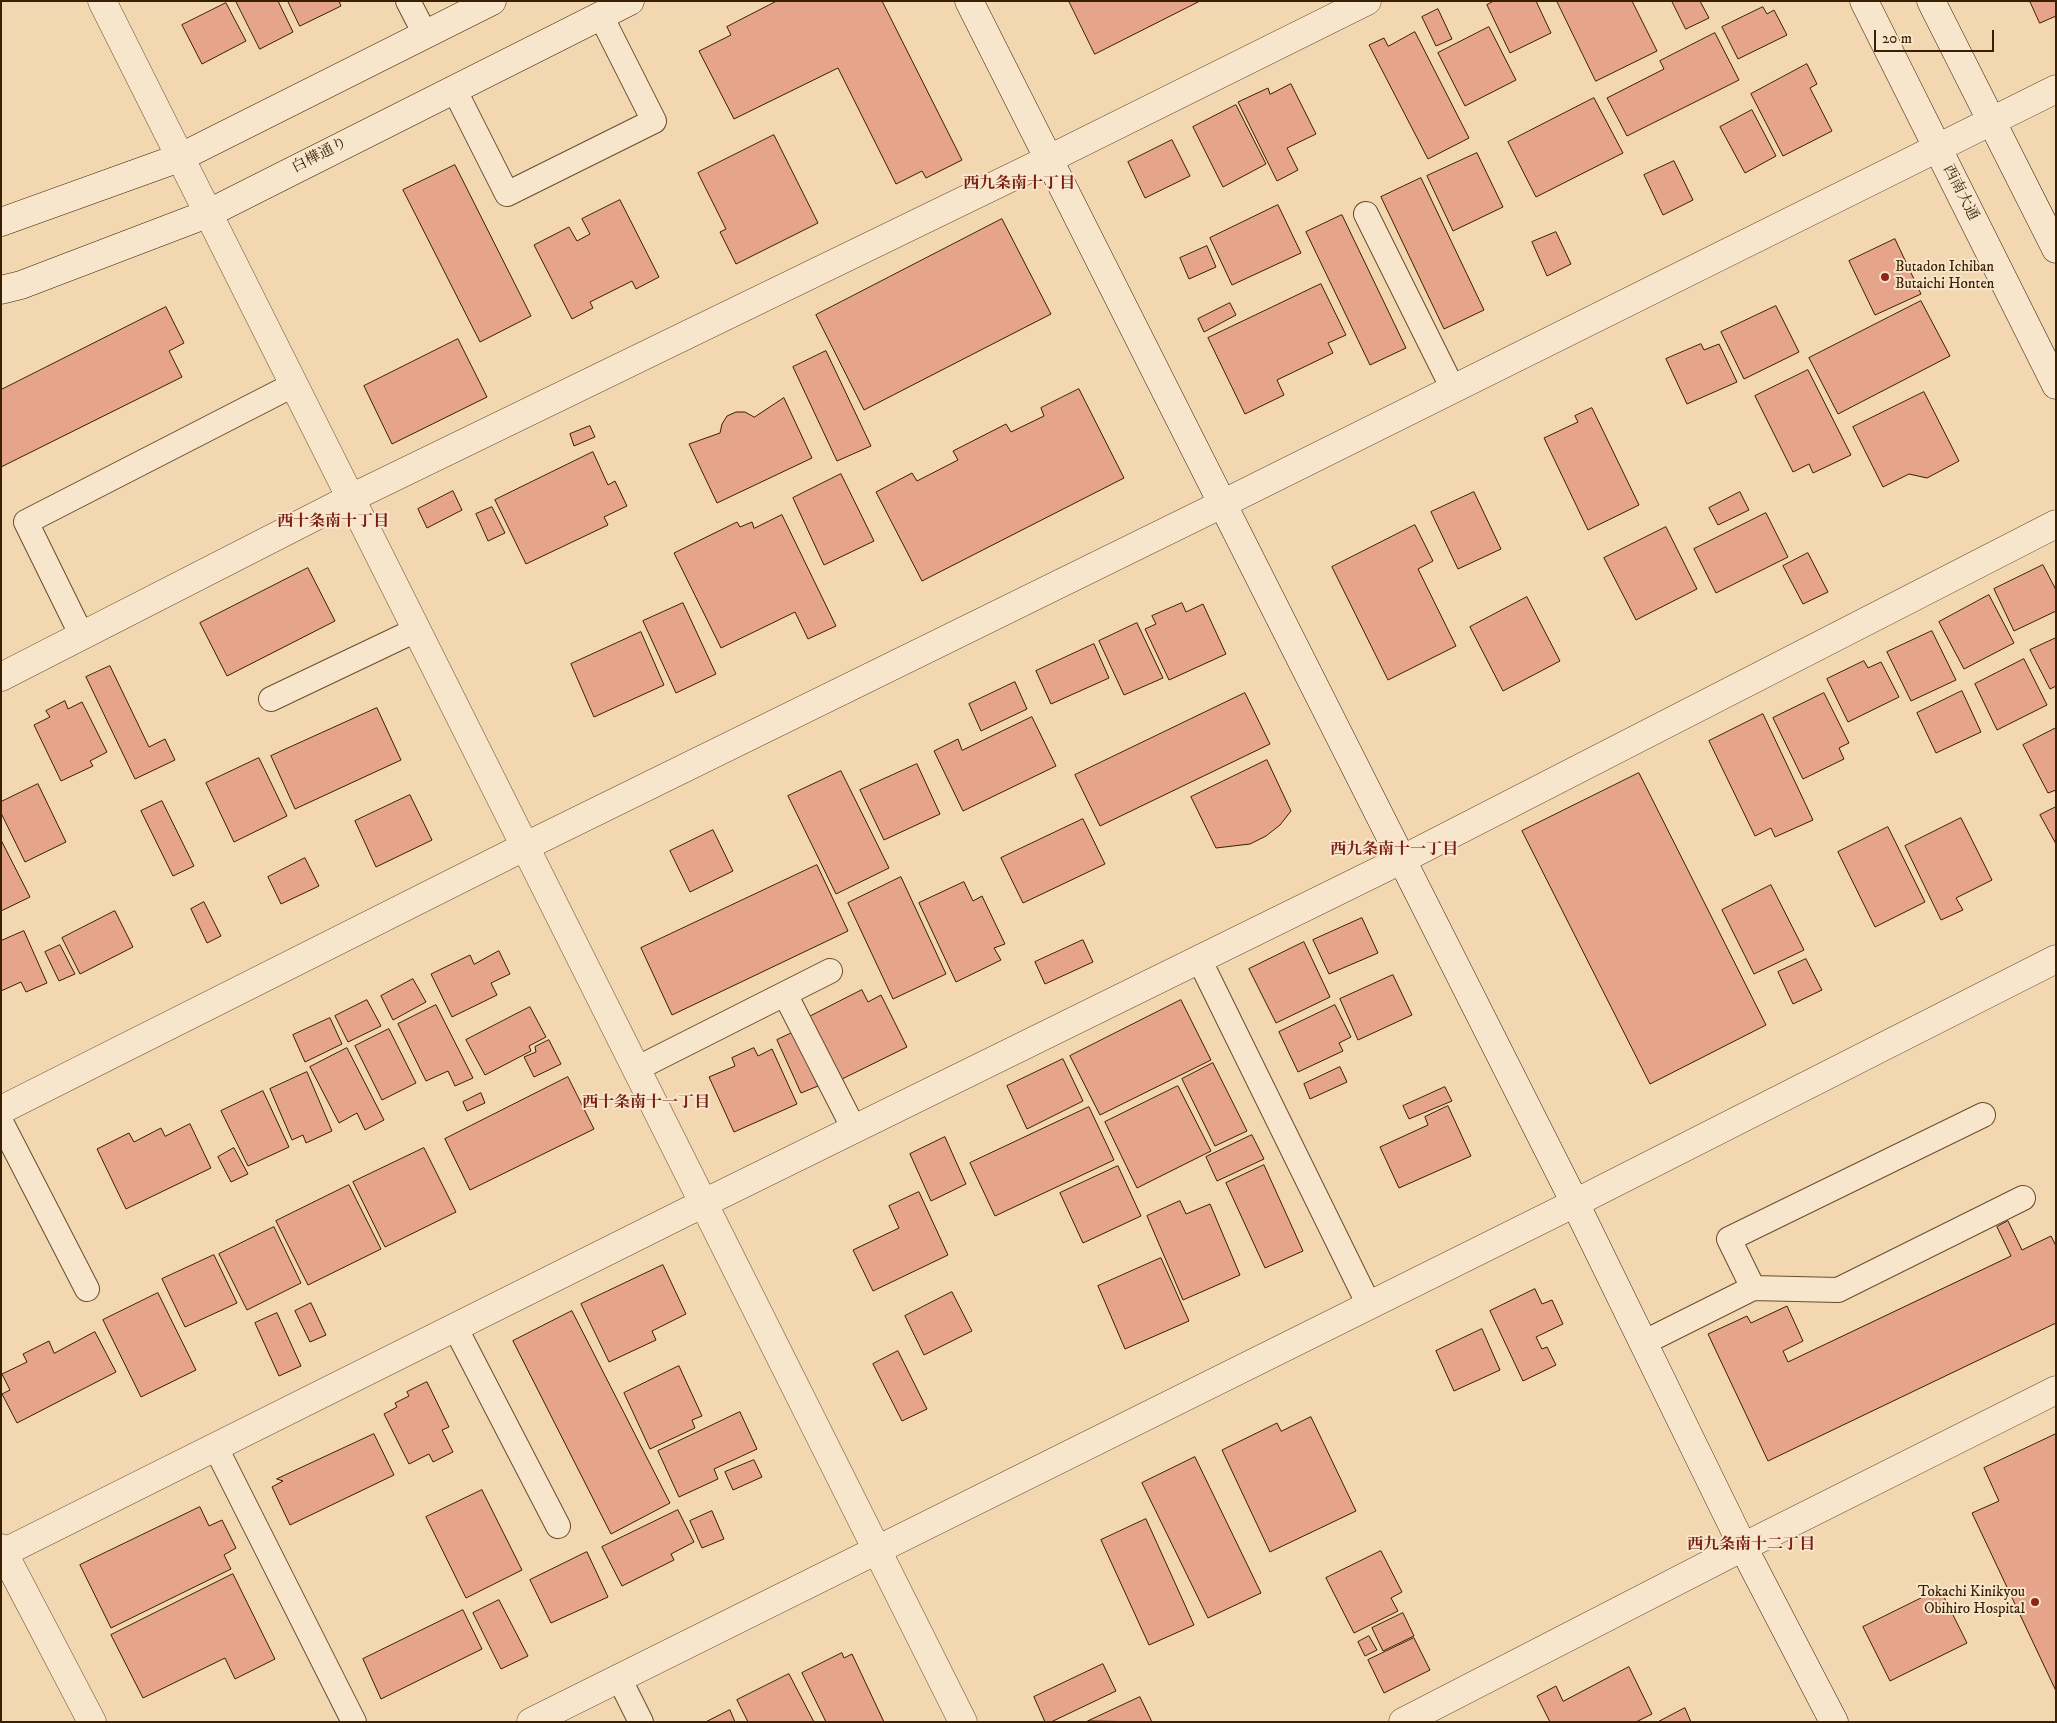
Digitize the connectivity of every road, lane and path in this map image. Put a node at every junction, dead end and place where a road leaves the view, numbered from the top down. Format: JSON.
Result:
{"nodes":[{"id":1,"x":102,"y":1,"type":"edge"},
{"id":2,"x":408,"y":1,"type":"edge"},
{"id":3,"x":492,"y":1,"type":"edge"},
{"id":4,"x":630,"y":1,"type":"edge"},
{"id":5,"x":968,"y":1,"type":"edge"},
{"id":6,"x":1367,"y":1,"type":"edge"},
{"id":7,"x":1864,"y":1,"type":"edge"},
{"id":8,"x":1931,"y":1,"type":"edge"},
{"id":9,"x":601,"y":16,"type":"junction"},
{"id":10,"x":425,"y":34,"type":"junction"},
{"id":11,"x":454,"y":89,"type":"junction"},
{"id":12,"x":2056,"y":89,"type":"edge"},
{"id":13,"x":1992,"y":121,"type":"junction"},
{"id":14,"x":1937,"y":148,"type":"junction"},
{"id":15,"x":178,"y":158,"type":"junction"},
{"id":16,"x":1047,"y":160,"type":"junction"},
{"id":17,"x":207,"y":214,"type":"junction"},
{"id":18,"x":1366,"y":214,"type":"dead end"},
{"id":19,"x":1,"y":222,"type":"edge"},
{"id":20,"x":2056,"y":249,"type":"edge"},
{"id":21,"x":1,"y":290,"type":"edge"},
{"id":22,"x":2056,"y":384,"type":"edge"},
{"id":23,"x":293,"y":385,"type":"junction"},
{"id":24,"x":1453,"y":389,"type":"junction"},
{"id":25,"x":351,"y":498,"type":"junction"},
{"id":26,"x":1222,"y":504,"type":"junction"},
{"id":27,"x":2056,"y":524,"type":"edge"},
{"id":28,"x":416,"y":630,"type":"junction"},
{"id":29,"x":82,"y":636,"type":"junction"},
{"id":30,"x":1,"y":677,"type":"edge"},
{"id":31,"x":271,"y":699,"type":"dead end"},
{"id":32,"x":524,"y":846,"type":"junction"},
{"id":33,"x":1402,"y":860,"type":"junction"},
{"id":34,"x":1199,"y":959,"type":"junction"},
{"id":35,"x":2056,"y":959,"type":"edge"},
{"id":36,"x":830,"y":971,"type":"dead end"},
{"id":37,"x":785,"y":994,"type":"junction"},
{"id":38,"x":636,"y":1069,"type":"junction"},
{"id":39,"x":1,"y":1110,"type":"edge"},
{"id":40,"x":1983,"y":1115,"type":"dead end"},
{"id":41,"x":1,"y":1122,"type":"edge"},
{"id":42,"x":854,"y":1129,"type":"junction"},
{"id":43,"x":2023,"y":1198,"type":"dead end"},
{"id":44,"x":704,"y":1203,"type":"junction"},
{"id":45,"x":1575,"y":1203,"type":"junction"},
{"id":46,"x":1753,"y":1288,"type":"junction"},
{"id":47,"x":87,"y":1289,"type":"dead end"},
{"id":48,"x":1369,"y":1305,"type":"junction"},
{"id":49,"x":455,"y":1327,"type":"junction"},
{"id":50,"x":1643,"y":1343,"type":"junction"},
{"id":51,"x":2056,"y":1390,"type":"edge"},
{"id":52,"x":215,"y":1446,"type":"junction"},
{"id":53,"x":558,"y":1526,"type":"dead end"},
{"id":54,"x":1743,"y":1547,"type":"junction"},
{"id":55,"x":875,"y":1549,"type":"junction"},
{"id":56,"x":2,"y":1552,"type":"edge"},
{"id":57,"x":619,"y":1678,"type":"junction"},
{"id":58,"x":92,"y":1722,"type":"edge"},
{"id":59,"x":354,"y":1722,"type":"edge"},
{"id":60,"x":531,"y":1722,"type":"edge"},
{"id":61,"x":641,"y":1722,"type":"edge"},
{"id":62,"x":963,"y":1722,"type":"edge"},
{"id":63,"x":1403,"y":1722,"type":"edge"},
{"id":64,"x":1834,"y":1722,"type":"edge"}],
"edges":[{"from":1,"to":15,"type":"street"},
{"from":2,"to":10,"type":"lane"},
{"from":3,"to":10,"type":"street"},
{"from":4,"to":9,"type":"street","name":"白樺通り"},
{"from":5,"to":16,"type":"street"},
{"from":6,"to":16,"type":"street"},
{"from":7,"to":14,"type":"street","name":"西南大通"},
{"from":8,"to":13,"type":"street"},
{"from":9,"to":11,"type":"street","name":"白樺通り"},
{"from":9,"to":11,"type":"lane"},
{"from":10,"to":15,"type":"street"},
{"from":11,"to":17,"type":"street","name":"白樺通り"},
{"from":12,"to":13,"type":"street"},
{"from":13,"to":14,"type":"street"},
{"from":13,"to":20,"type":"street"},
{"from":14,"to":22,"type":"street","name":"西南大通"},
{"from":14,"to":24,"type":"street"},
{"from":15,"to":17,"type":"street"},
{"from":15,"to":19,"type":"street"},
{"from":16,"to":25,"type":"street"},
{"from":16,"to":26,"type":"street"},
{"from":17,"to":21,"type":"street","name":"白樺通り"},
{"from":17,"to":23,"type":"street"},
{"from":18,"to":24,"type":"lane"},
{"from":23,"to":25,"type":"street"},
{"from":23,"to":29,"type":"lane"},
{"from":24,"to":26,"type":"street"},
{"from":25,"to":28,"type":"street"},
{"from":25,"to":29,"type":"street"},
{"from":26,"to":32,"type":"street"},
{"from":26,"to":33,"type":"street"},
{"from":27,"to":33,"type":"street"},
{"from":28,"to":31,"type":"lane"},
{"from":28,"to":32,"type":"street"},
{"from":29,"to":30,"type":"street"},
{"from":32,"to":38,"type":"street"},
{"from":32,"to":39,"type":"street"},
{"from":33,"to":34,"type":"street"},
{"from":33,"to":45,"type":"street"},
{"from":34,"to":42,"type":"street"},
{"from":34,"to":48,"type":"lane"},
{"from":35,"to":45,"type":"street"},
{"from":36,"to":37,"type":"lane"},
{"from":37,"to":38,"type":"lane"},
{"from":37,"to":42,"type":"lane"},
{"from":38,"to":44,"type":"street"},
{"from":40,"to":46,"type":"lane"},
{"from":41,"to":47,"type":"lane"},
{"from":42,"to":44,"type":"street"},
{"from":43,"to":46,"type":"lane"},
{"from":44,"to":49,"type":"street"},
{"from":44,"to":55,"type":"street"},
{"from":45,"to":48,"type":"street"},
{"from":45,"to":50,"type":"street"},
{"from":46,"to":50,"type":"lane"},
{"from":48,"to":55,"type":"street"},
{"from":49,"to":52,"type":"street"},
{"from":49,"to":53,"type":"lane"},
{"from":50,"to":54,"type":"street"},
{"from":51,"to":54,"type":"street"},
{"from":52,"to":56,"type":"street"},
{"from":52,"to":59,"type":"lane"},
{"from":54,"to":63,"type":"street"},
{"from":54,"to":64,"type":"street"},
{"from":55,"to":57,"type":"street"},
{"from":55,"to":62,"type":"street"},
{"from":56,"to":58,"type":"street"},
{"from":57,"to":60,"type":"street"},
{"from":57,"to":61,"type":"lane"}]}
